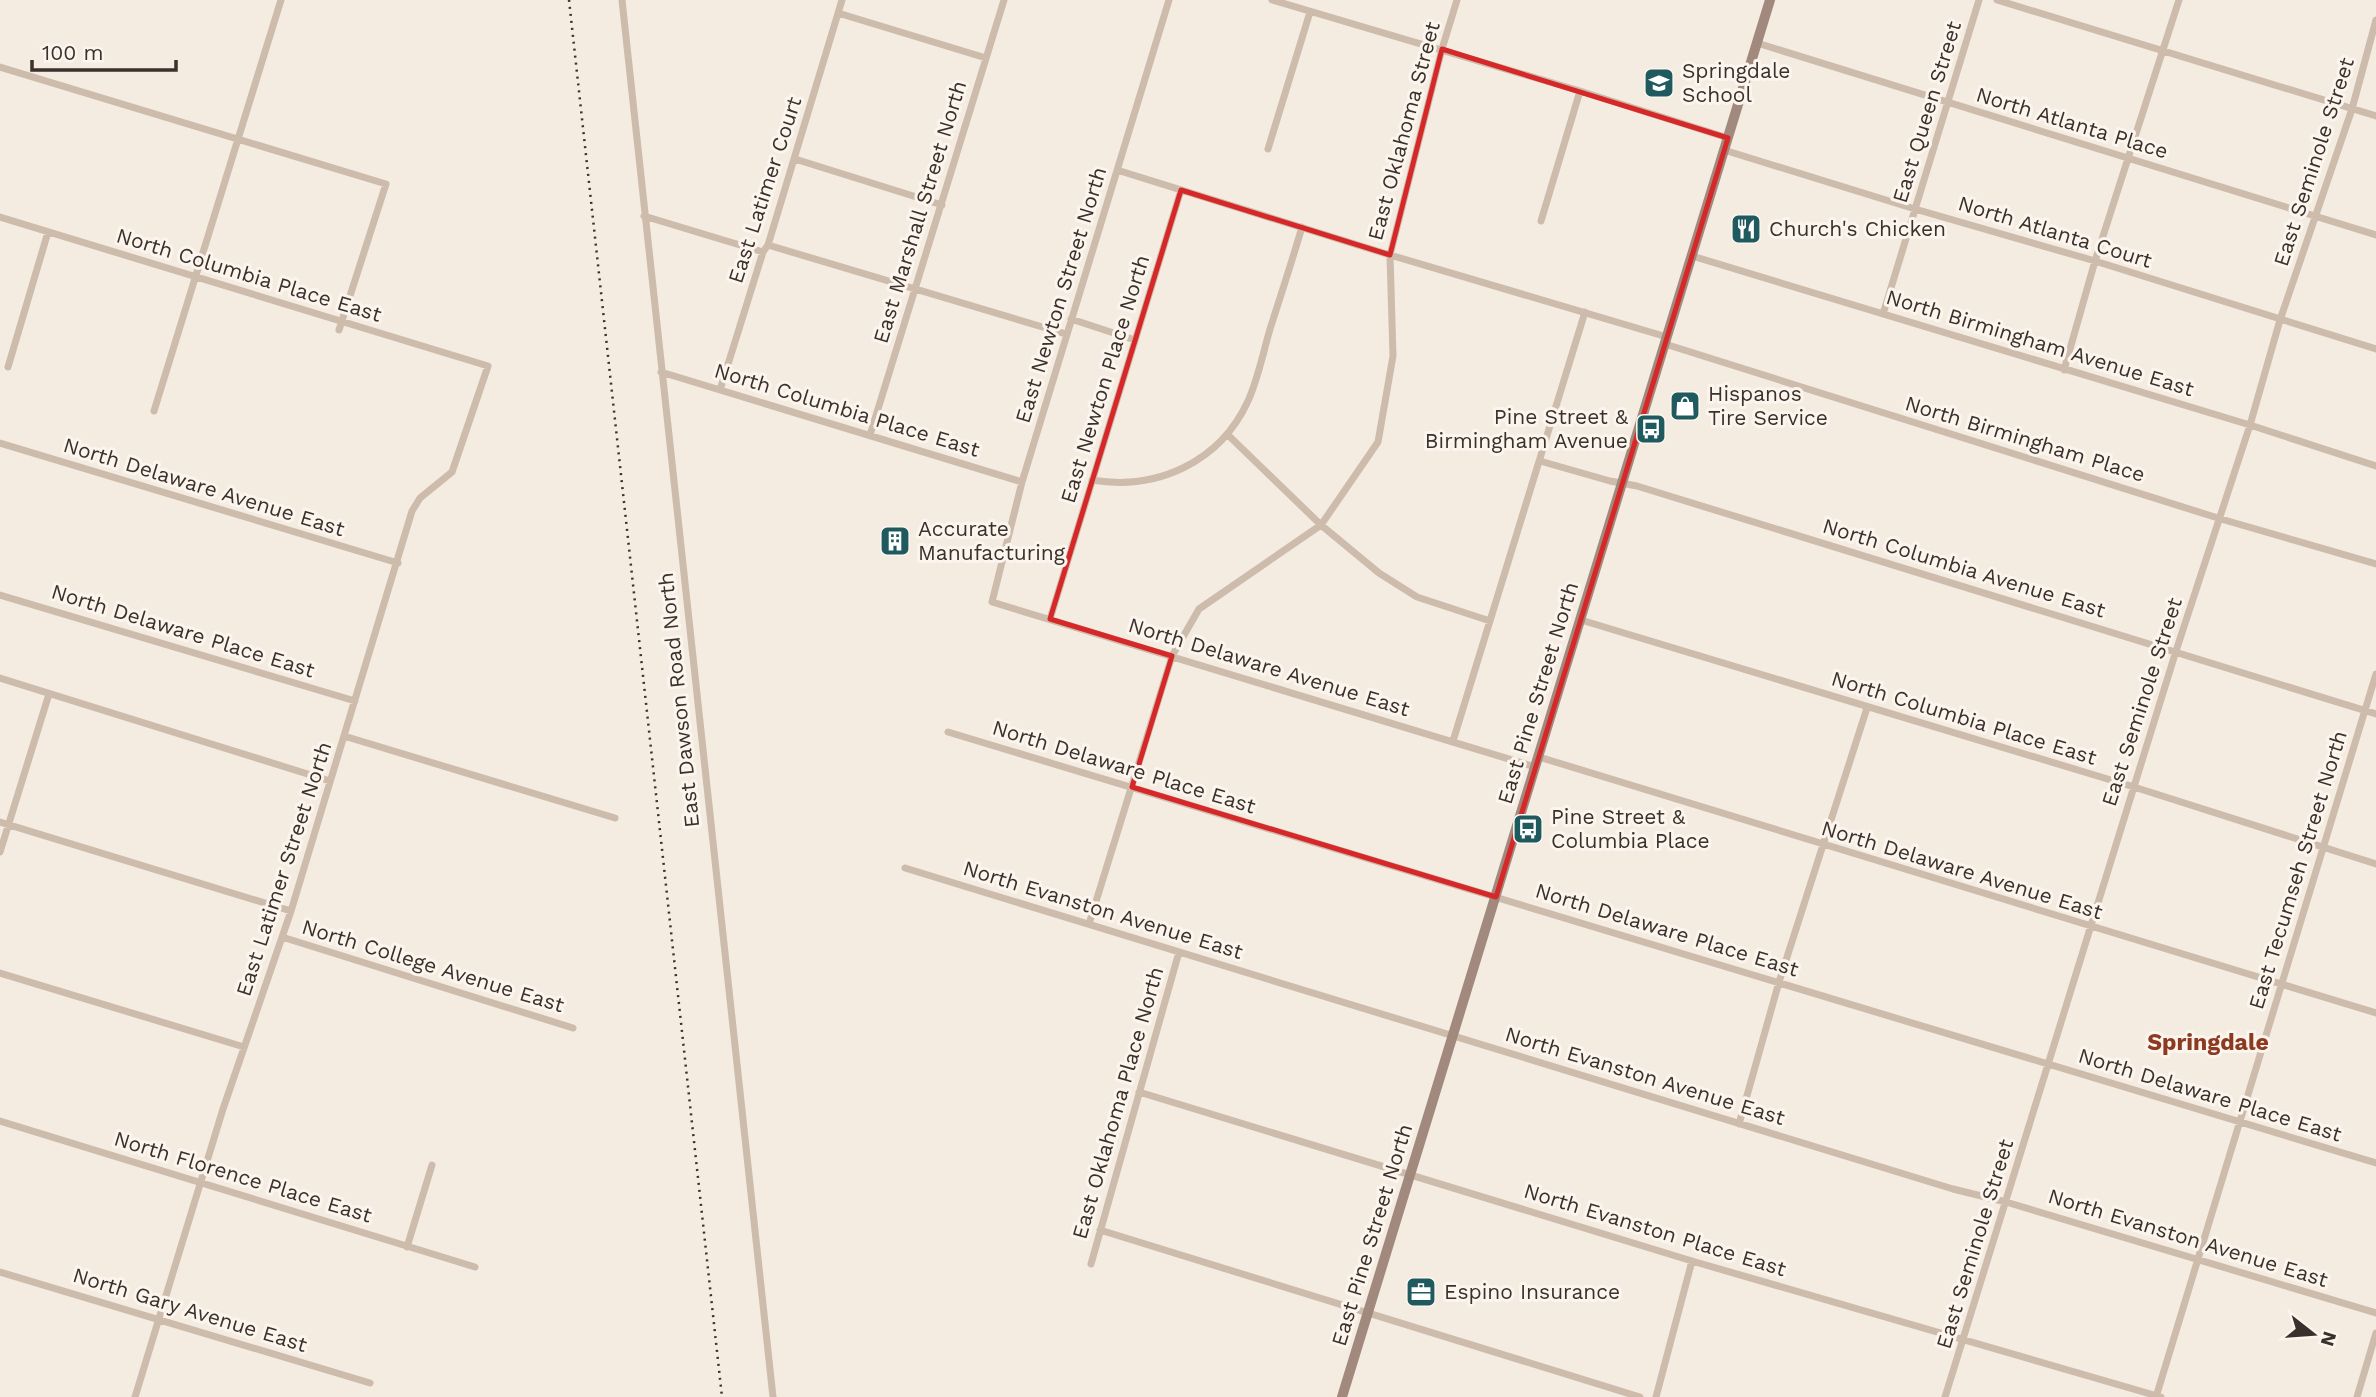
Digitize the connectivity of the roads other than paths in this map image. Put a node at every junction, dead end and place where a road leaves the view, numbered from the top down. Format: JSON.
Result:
{"nodes":[{"id":1,"x":280,"y":0,"type":"edge"},
{"id":2,"x":622,"y":0,"type":"edge"},
{"id":3,"x":842,"y":0,"type":"edge"},
{"id":4,"x":1004,"y":0,"type":"edge"},
{"id":5,"x":1169,"y":0,"type":"edge"},
{"id":6,"x":1272,"y":0,"type":"edge"},
{"id":7,"x":1457,"y":0,"type":"edge"},
{"id":8,"x":1770,"y":0,"type":"edge"},
{"id":9,"x":1979,"y":0,"type":"edge"},
{"id":10,"x":1997,"y":0,"type":"edge"},
{"id":11,"x":2179,"y":0,"type":"edge"},
{"id":12,"x":1310,"y":12,"type":"junction"},
{"id":13,"x":838,"y":13,"type":"junction"},
{"id":14,"x":2376,"y":20,"type":"edge"},
{"id":15,"x":1757,"y":43,"type":"junction"},
{"id":16,"x":1442,"y":49,"type":"junction"},
{"id":17,"x":2162,"y":51,"type":"junction"},
{"id":18,"x":986,"y":58,"type":"junction"},
{"id":19,"x":0,"y":67,"type":"edge"},
{"id":20,"x":1580,"y":91,"type":"junction"},
{"id":21,"x":1948,"y":103,"type":"junction"},
{"id":22,"x":2352,"y":109,"type":"junction"},
{"id":23,"x":2376,"y":116,"type":"edge"},
{"id":24,"x":1728,"y":138,"type":"junction"},
{"id":25,"x":238,"y":140,"type":"junction"},
{"id":26,"x":1268,"y":149,"type":"dead end"},
{"id":27,"x":1724,"y":150,"type":"junction"},
{"id":28,"x":795,"y":159,"type":"junction"},
{"id":29,"x":2128,"y":159,"type":"junction"},
{"id":30,"x":1117,"y":170,"type":"junction"},
{"id":31,"x":1181,"y":190,"type":"junction"},
{"id":32,"x":942,"y":205,"type":"junction"},
{"id":33,"x":1915,"y":209,"type":"junction"},
{"id":34,"x":644,"y":216,"type":"junction"},
{"id":35,"x":0,"y":217,"type":"edge"},
{"id":36,"x":2316,"y":217,"type":"junction"},
{"id":37,"x":1541,"y":221,"type":"dead end"},
{"id":38,"x":1302,"y":227,"type":"junction"},
{"id":39,"x":48,"y":232,"type":"junction"},
{"id":40,"x":2376,"y":235,"type":"edge"},
{"id":41,"x":766,"y":248,"type":"junction"},
{"id":42,"x":1390,"y":255,"type":"junction"},
{"id":43,"x":1692,"y":256,"type":"junction"},
{"id":44,"x":2095,"y":261,"type":"junction"},
{"id":45,"x":195,"y":276,"type":"junction"},
{"id":46,"x":915,"y":289,"type":"junction"},
{"id":47,"x":1585,"y":312,"type":"junction"},
{"id":48,"x":1883,"y":314,"type":"junction"},
{"id":49,"x":1071,"y":319,"type":"junction"},
{"id":50,"x":2280,"y":320,"type":"junction"},
{"id":51,"x":342,"y":321,"type":"junction"},
{"id":52,"x":339,"y":330,"type":"dead end"},
{"id":53,"x":1066,"y":334,"type":"junction"},
{"id":54,"x":1135,"y":340,"type":"junction"},
{"id":55,"x":1666,"y":341,"type":"junction"},
{"id":56,"x":2376,"y":349,"type":"edge"},
{"id":57,"x":488,"y":366,"type":"joint"},
{"id":58,"x":8,"y":367,"type":"dead end"},
{"id":59,"x":2064,"y":370,"type":"junction"},
{"id":60,"x":661,"y":372,"type":"junction"},
{"id":61,"x":720,"y":390,"type":"junction"},
{"id":62,"x":153,"y":411,"type":"dead end"},
{"id":63,"x":2250,"y":425,"type":"junction"},
{"id":64,"x":1227,"y":434,"type":"junction"},
{"id":65,"x":870,"y":435,"type":"junction"},
{"id":66,"x":0,"y":443,"type":"edge"},
{"id":67,"x":1540,"y":461,"type":"junction"},
{"id":68,"x":2376,"y":466,"type":"edge"},
{"id":69,"x":1092,"y":480,"type":"junction"},
{"id":70,"x":1022,"y":482,"type":"junction"},
{"id":71,"x":1622,"y":483,"type":"junction"},
{"id":72,"x":2221,"y":519,"type":"junction"},
{"id":73,"x":1321,"y":526,"type":"junction"},
{"id":74,"x":398,"y":564,"type":"junction"},
{"id":75,"x":2376,"y":564,"type":"edge"},
{"id":76,"x":0,"y":595,"type":"edge"},
{"id":77,"x":992,"y":602,"type":"joint"},
{"id":78,"x":1050,"y":619,"type":"junction"},
{"id":79,"x":1581,"y":620,"type":"junction"},
{"id":80,"x":1490,"y":621,"type":"junction"},
{"id":81,"x":2176,"y":651,"type":"junction"},
{"id":82,"x":1172,"y":656,"type":"junction"},
{"id":83,"x":2376,"y":674,"type":"edge"},
{"id":84,"x":0,"y":678,"type":"edge"},
{"id":85,"x":49,"y":694,"type":"junction"},
{"id":86,"x":355,"y":701,"type":"junction"},
{"id":87,"x":1867,"y":708,"type":"junction"},
{"id":88,"x":2365,"y":710,"type":"junction"},
{"id":89,"x":2376,"y":714,"type":"edge"},
{"id":90,"x":948,"y":732,"type":"dead end"},
{"id":91,"x":344,"y":736,"type":"junction"},
{"id":92,"x":1453,"y":741,"type":"junction"},
{"id":93,"x":1537,"y":762,"type":"junction"},
{"id":94,"x":330,"y":781,"type":"junction"},
{"id":95,"x":1132,"y":787,"type":"junction"},
{"id":96,"x":2134,"y":787,"type":"junction"},
{"id":97,"x":615,"y":818,"type":"dead end"},
{"id":98,"x":4,"y":823,"type":"edge"},
{"id":99,"x":1824,"y":846,"type":"junction"},
{"id":100,"x":2323,"y":848,"type":"junction"},
{"id":101,"x":0,"y":852,"type":"edge"},
{"id":102,"x":2376,"y":864,"type":"edge"},
{"id":103,"x":905,"y":868,"type":"dead end"},
{"id":104,"x":1496,"y":897,"type":"junction"},
{"id":105,"x":291,"y":911,"type":"junction"},
{"id":106,"x":1089,"y":924,"type":"junction"},
{"id":107,"x":2090,"y":927,"type":"junction"},
{"id":108,"x":282,"y":937,"type":"junction"},
{"id":109,"x":1179,"y":952,"type":"junction"},
{"id":110,"x":0,"y":973,"type":"edge"},
{"id":111,"x":1779,"y":982,"type":"junction"},
{"id":112,"x":2282,"y":985,"type":"junction"},
{"id":113,"x":2376,"y":1013,"type":"edge"},
{"id":114,"x":573,"y":1028,"type":"dead end"},
{"id":115,"x":1452,"y":1036,"type":"junction"},
{"id":116,"x":244,"y":1047,"type":"junction"},
{"id":117,"x":2050,"y":1064,"type":"junction"},
{"id":118,"x":1139,"y":1092,"type":"junction"},
{"id":119,"x":0,"y":1121,"type":"edge"},
{"id":120,"x":2239,"y":1123,"type":"junction"},
{"id":121,"x":1739,"y":1124,"type":"junction"},
{"id":122,"x":2376,"y":1163,"type":"edge"},
{"id":123,"x":432,"y":1165,"type":"dead end"},
{"id":124,"x":1411,"y":1175,"type":"junction"},
{"id":125,"x":201,"y":1183,"type":"junction"},
{"id":126,"x":2006,"y":1202,"type":"junction"},
{"id":127,"x":1100,"y":1230,"type":"junction"},
{"id":128,"x":407,"y":1247,"type":"junction"},
{"id":129,"x":2199,"y":1259,"type":"junction"},
{"id":130,"x":1692,"y":1261,"type":"junction"},
{"id":131,"x":1091,"y":1264,"type":"dead end"},
{"id":132,"x":475,"y":1267,"type":"dead end"},
{"id":133,"x":0,"y":1272,"type":"edge"},
{"id":134,"x":1368,"y":1313,"type":"junction"},
{"id":135,"x":2376,"y":1313,"type":"edge"},
{"id":136,"x":159,"y":1319,"type":"junction"},
{"id":137,"x":2376,"y":1333,"type":"edge"},
{"id":138,"x":1962,"y":1340,"type":"junction"},
{"id":139,"x":370,"y":1382,"type":"dead end"},
{"id":140,"x":2158,"y":1396,"type":"edge"},
{"id":141,"x":135,"y":1397,"type":"edge"},
{"id":142,"x":773,"y":1397,"type":"edge"},
{"id":143,"x":1342,"y":1397,"type":"edge"},
{"id":144,"x":1640,"y":1397,"type":"edge"},
{"id":145,"x":1656,"y":1397,"type":"edge"},
{"id":146,"x":1945,"y":1397,"type":"edge"},
{"id":147,"x":2357,"y":1397,"type":"edge"}],
"edges":[{"from":1,"to":25,"type":"street"},
{"from":2,"to":34,"type":"street","name":"East Dawson Road North"},
{"from":3,"to":13,"type":"street","name":"East Latimer Court"},
{"from":4,"to":18,"type":"street","name":"East Marshall Street North"},
{"from":5,"to":30,"type":"street","name":"East Newton Street North"},
{"from":6,"to":12,"type":"street"},
{"from":7,"to":16,"type":"street","name":"East Oklahoma Street"},
{"from":8,"to":15,"type":"main road","name":"East Pine Street North"},
{"from":9,"to":21,"type":"street","name":"East Queen Street"},
{"from":10,"to":17,"type":"street"},
{"from":11,"to":17,"type":"street"},
{"from":12,"to":16,"type":"street"},
{"from":12,"to":26,"type":"street"},
{"from":13,"to":18,"type":"street"},
{"from":13,"to":28,"type":"street","name":"East Latimer Court"},
{"from":14,"to":22,"type":"street","name":"East Seminole Street"},
{"from":15,"to":21,"type":"street","name":"North Atlanta Place"},
{"from":15,"to":24,"type":"main road","name":"East Pine Street North"},
{"from":16,"to":20,"type":"street"},
{"from":16,"to":42,"type":"street","name":"East Oklahoma Street"},
{"from":17,"to":22,"type":"street"},
{"from":17,"to":29,"type":"street"},
{"from":18,"to":32,"type":"street","name":"East Marshall Street North"},
{"from":19,"to":25,"type":"street"},
{"from":20,"to":24,"type":"street"},
{"from":20,"to":37,"type":"street"},
{"from":21,"to":29,"type":"street","name":"North Atlanta Place"},
{"from":21,"to":33,"type":"street","name":"East Queen Street"},
{"from":22,"to":23,"type":"street"},
{"from":22,"to":36,"type":"street","name":"East Seminole Street"},
{"from":24,"to":27,"type":"main road","name":"East Pine Street North"},
{"from":25,"to":45,"type":"street"},
{"from":25,"to":51,"type":"street"},
{"from":27,"to":33,"type":"street","name":"North Atlanta Court"},
{"from":27,"to":43,"type":"main road","name":"East Pine Street North"},
{"from":28,"to":32,"type":"street"},
{"from":28,"to":41,"type":"street","name":"East Latimer Court"},
{"from":29,"to":36,"type":"street","name":"North Atlanta Place"},
{"from":29,"to":44,"type":"street"},
{"from":30,"to":31,"type":"street","name":"North Birmingham Place"},
{"from":30,"to":49,"type":"street","name":"East Newton Street North"},
{"from":31,"to":38,"type":"street","name":"North Birmingham Place"},
{"from":31,"to":54,"type":"street","name":"East Newton Place North"},
{"from":32,"to":46,"type":"street","name":"East Marshall Street North"},
{"from":33,"to":44,"type":"street","name":"North Atlanta Court"},
{"from":33,"to":48,"type":"street","name":"East Queen Street"},
{"from":34,"to":41,"type":"street"},
{"from":34,"to":60,"type":"street","name":"East Dawson Road North"},
{"from":35,"to":39,"type":"street","name":"North Columbia Place East"},
{"from":36,"to":40,"type":"street","name":"North Atlanta Place"},
{"from":36,"to":50,"type":"street","name":"East Seminole Street"},
{"from":38,"to":42,"type":"street","name":"North Birmingham Place"},
{"from":38,"to":64,"type":"street"},
{"from":39,"to":45,"type":"street","name":"North Columbia Place East"},
{"from":39,"to":58,"type":"street"},
{"from":41,"to":46,"type":"street"},
{"from":41,"to":61,"type":"street","name":"East Latimer Court"},
{"from":42,"to":47,"type":"street","name":"North Birmingham Place"},
{"from":42,"to":73,"type":"street","name":"East Oklahoma Street"},
{"from":43,"to":48,"type":"street","name":"North Birmingham Avenue East"},
{"from":43,"to":55,"type":"main road","name":"East Pine Street North"},
{"from":44,"to":50,"type":"street","name":"North Atlanta Court"},
{"from":44,"to":59,"type":"street"},
{"from":45,"to":51,"type":"street","name":"North Columbia Place East"},
{"from":45,"to":62,"type":"street"},
{"from":46,"to":53,"type":"street"},
{"from":46,"to":65,"type":"street","name":"East Marshall Street North"},
{"from":47,"to":55,"type":"street","name":"North Birmingham Place"},
{"from":47,"to":67,"type":"street"},
{"from":48,"to":59,"type":"street","name":"North Birmingham Avenue East"},
{"from":49,"to":53,"type":"street","name":"East Newton Street North"},
{"from":49,"to":54,"type":"street"},
{"from":50,"to":56,"type":"street","name":"North Atlanta Court"},
{"from":50,"to":63,"type":"street","name":"East Seminole Street"},
{"from":51,"to":52,"type":"street"},
{"from":51,"to":57,"type":"street","name":"North Columbia Place East"},
{"from":53,"to":70,"type":"street","name":"East Newton Street North"},
{"from":54,"to":69,"type":"street","name":"East Newton Place North"},
{"from":55,"to":71,"type":"main road","name":"East Pine Street North"},
{"from":55,"to":72,"type":"street","name":"North Birmingham Place"},
{"from":57,"to":74,"type":"street","name":"East Latimer Street North"},
{"from":59,"to":63,"type":"street","name":"North Birmingham Avenue East"},
{"from":60,"to":61,"type":"street","name":"North Columbia Place East"},
{"from":60,"to":142,"type":"street","name":"East Dawson Road North"},
{"from":61,"to":65,"type":"street","name":"North Columbia Place East"},
{"from":63,"to":68,"type":"street","name":"North Birmingham Avenue East"},
{"from":63,"to":72,"type":"street","name":"East Seminole Street"},
{"from":64,"to":69,"type":"street"},
{"from":64,"to":73,"type":"street"},
{"from":65,"to":70,"type":"street","name":"North Columbia Place East"},
{"from":66,"to":74,"type":"street","name":"North Delaware Avenue East"},
{"from":67,"to":71,"type":"street","name":"North Columbia Avenue East"},
{"from":67,"to":80,"type":"street"},
{"from":69,"to":78,"type":"street","name":"East Newton Place North"},
{"from":70,"to":77,"type":"street","name":"East Newton Street North"},
{"from":71,"to":79,"type":"main road","name":"East Pine Street North"},
{"from":71,"to":81,"type":"street","name":"North Columbia Avenue East"},
{"from":72,"to":75,"type":"street","name":"North Birmingham Place"},
{"from":72,"to":81,"type":"street","name":"East Seminole Street"},
{"from":73,"to":80,"type":"street"},
{"from":73,"to":82,"type":"street","name":"East Oklahoma Street"},
{"from":74,"to":86,"type":"street","name":"East Latimer Street North"},
{"from":76,"to":86,"type":"street","name":"North Delaware Place East"},
{"from":77,"to":78,"type":"street","name":"North Delaware Avenue East"},
{"from":78,"to":82,"type":"street","name":"North Delaware Avenue East"},
{"from":79,"to":87,"type":"street","name":"North Columbia Place East"},
{"from":79,"to":93,"type":"main road","name":"East Pine Street North"},
{"from":80,"to":92,"type":"street"},
{"from":81,"to":88,"type":"street","name":"North Columbia Avenue East"},
{"from":81,"to":96,"type":"street","name":"East Seminole Street"},
{"from":82,"to":92,"type":"street","name":"North Delaware Avenue East"},
{"from":82,"to":95,"type":"street","name":"East Oklahoma Street"},
{"from":83,"to":88,"type":"street","name":"East Tecumseh Street North"},
{"from":84,"to":85,"type":"street"},
{"from":85,"to":94,"type":"street"},
{"from":85,"to":98,"type":"street"},
{"from":86,"to":91,"type":"street","name":"East Latimer Street North"},
{"from":87,"to":96,"type":"street","name":"North Columbia Place East"},
{"from":87,"to":99,"type":"street"},
{"from":88,"to":89,"type":"street","name":"North Columbia Avenue East"},
{"from":88,"to":100,"type":"street","name":"East Tecumseh Street North"},
{"from":90,"to":95,"type":"street","name":"North Delaware Place East"},
{"from":91,"to":94,"type":"street","name":"East Latimer Street North"},
{"from":91,"to":97,"type":"street"},
{"from":92,"to":93,"type":"street","name":"North Delaware Avenue East"},
{"from":93,"to":99,"type":"street","name":"North Delaware Avenue East"},
{"from":93,"to":104,"type":"main road","name":"East Pine Street North"},
{"from":94,"to":105,"type":"street","name":"East Latimer Street North"},
{"from":95,"to":104,"type":"street","name":"North Delaware Place East"},
{"from":95,"to":106,"type":"street","name":"East Oklahoma Street"},
{"from":96,"to":100,"type":"street","name":"North Columbia Place East"},
{"from":96,"to":107,"type":"street","name":"East Seminole Street"},
{"from":98,"to":101,"type":"street"},
{"from":98,"to":105,"type":"street","name":"North College Avenue East"},
{"from":99,"to":107,"type":"street","name":"North Delaware Avenue East"},
{"from":99,"to":111,"type":"street"},
{"from":100,"to":102,"type":"street","name":"North Columbia Place East"},
{"from":100,"to":112,"type":"street","name":"East Tecumseh Street North"},
{"from":103,"to":106,"type":"street","name":"North Evanston Avenue East"},
{"from":104,"to":111,"type":"street","name":"North Delaware Place East"},
{"from":104,"to":115,"type":"main road","name":"East Pine Street North"},
{"from":105,"to":108,"type":"street","name":"East Latimer Street North"},
{"from":106,"to":109,"type":"street","name":"North Evanston Avenue East"},
{"from":107,"to":112,"type":"street","name":"North Delaware Avenue East"},
{"from":107,"to":117,"type":"street","name":"East Seminole Street"},
{"from":108,"to":114,"type":"street","name":"North College Avenue East"},
{"from":108,"to":116,"type":"street","name":"East Latimer Street North"},
{"from":109,"to":115,"type":"street","name":"North Evanston Avenue East"},
{"from":109,"to":118,"type":"street","name":"East Oklahoma Place North"},
{"from":110,"to":116,"type":"street"},
{"from":111,"to":117,"type":"street","name":"North Delaware Place East"},
{"from":111,"to":121,"type":"street"},
{"from":112,"to":113,"type":"street","name":"North Delaware Avenue East"},
{"from":112,"to":120,"type":"street","name":"East Tecumseh Street North"},
{"from":115,"to":121,"type":"street","name":"North Evanston Avenue East"},
{"from":115,"to":124,"type":"main road","name":"East Pine Street North"},
{"from":116,"to":125,"type":"street","name":"East Latimer Street North"},
{"from":117,"to":120,"type":"street","name":"North Delaware Place East"},
{"from":117,"to":126,"type":"street","name":"East Seminole Street"},
{"from":118,"to":124,"type":"street","name":"North Evanston Place East"},
{"from":118,"to":127,"type":"street","name":"East Oklahoma Place North"},
{"from":119,"to":125,"type":"street","name":"North Florence Place East"},
{"from":120,"to":122,"type":"street","name":"North Delaware Place East"},
{"from":120,"to":129,"type":"street","name":"East Tecumseh Street North"},
{"from":121,"to":126,"type":"street","name":"North Evanston Avenue East"},
{"from":123,"to":128,"type":"street"},
{"from":124,"to":130,"type":"street","name":"North Evanston Place East"},
{"from":124,"to":134,"type":"main road","name":"East Pine Street North"},
{"from":125,"to":128,"type":"street","name":"North Florence Place East"},
{"from":125,"to":136,"type":"street","name":"East Latimer Street North"},
{"from":126,"to":129,"type":"street","name":"North Evanston Avenue East"},
{"from":126,"to":138,"type":"street","name":"East Seminole Street"},
{"from":127,"to":131,"type":"street","name":"East Oklahoma Place North"},
{"from":127,"to":134,"type":"street"},
{"from":128,"to":132,"type":"street","name":"North Florence Place East"},
{"from":129,"to":135,"type":"street","name":"North Evanston Avenue East"},
{"from":129,"to":140,"type":"street","name":"East Tecumseh Street North"},
{"from":130,"to":138,"type":"street","name":"North Evanston Place East"},
{"from":130,"to":145,"type":"street"},
{"from":133,"to":136,"type":"street","name":"North Gary Avenue East"},
{"from":134,"to":143,"type":"main road","name":"East Pine Street North"},
{"from":134,"to":144,"type":"street"},
{"from":136,"to":139,"type":"street","name":"North Gary Avenue East"},
{"from":136,"to":141,"type":"street","name":"East Latimer Street North"},
{"from":137,"to":147,"type":"street"},
{"from":138,"to":140,"type":"street","name":"North Evanston Place East"},
{"from":138,"to":146,"type":"street","name":"East Seminole Street"}]}
